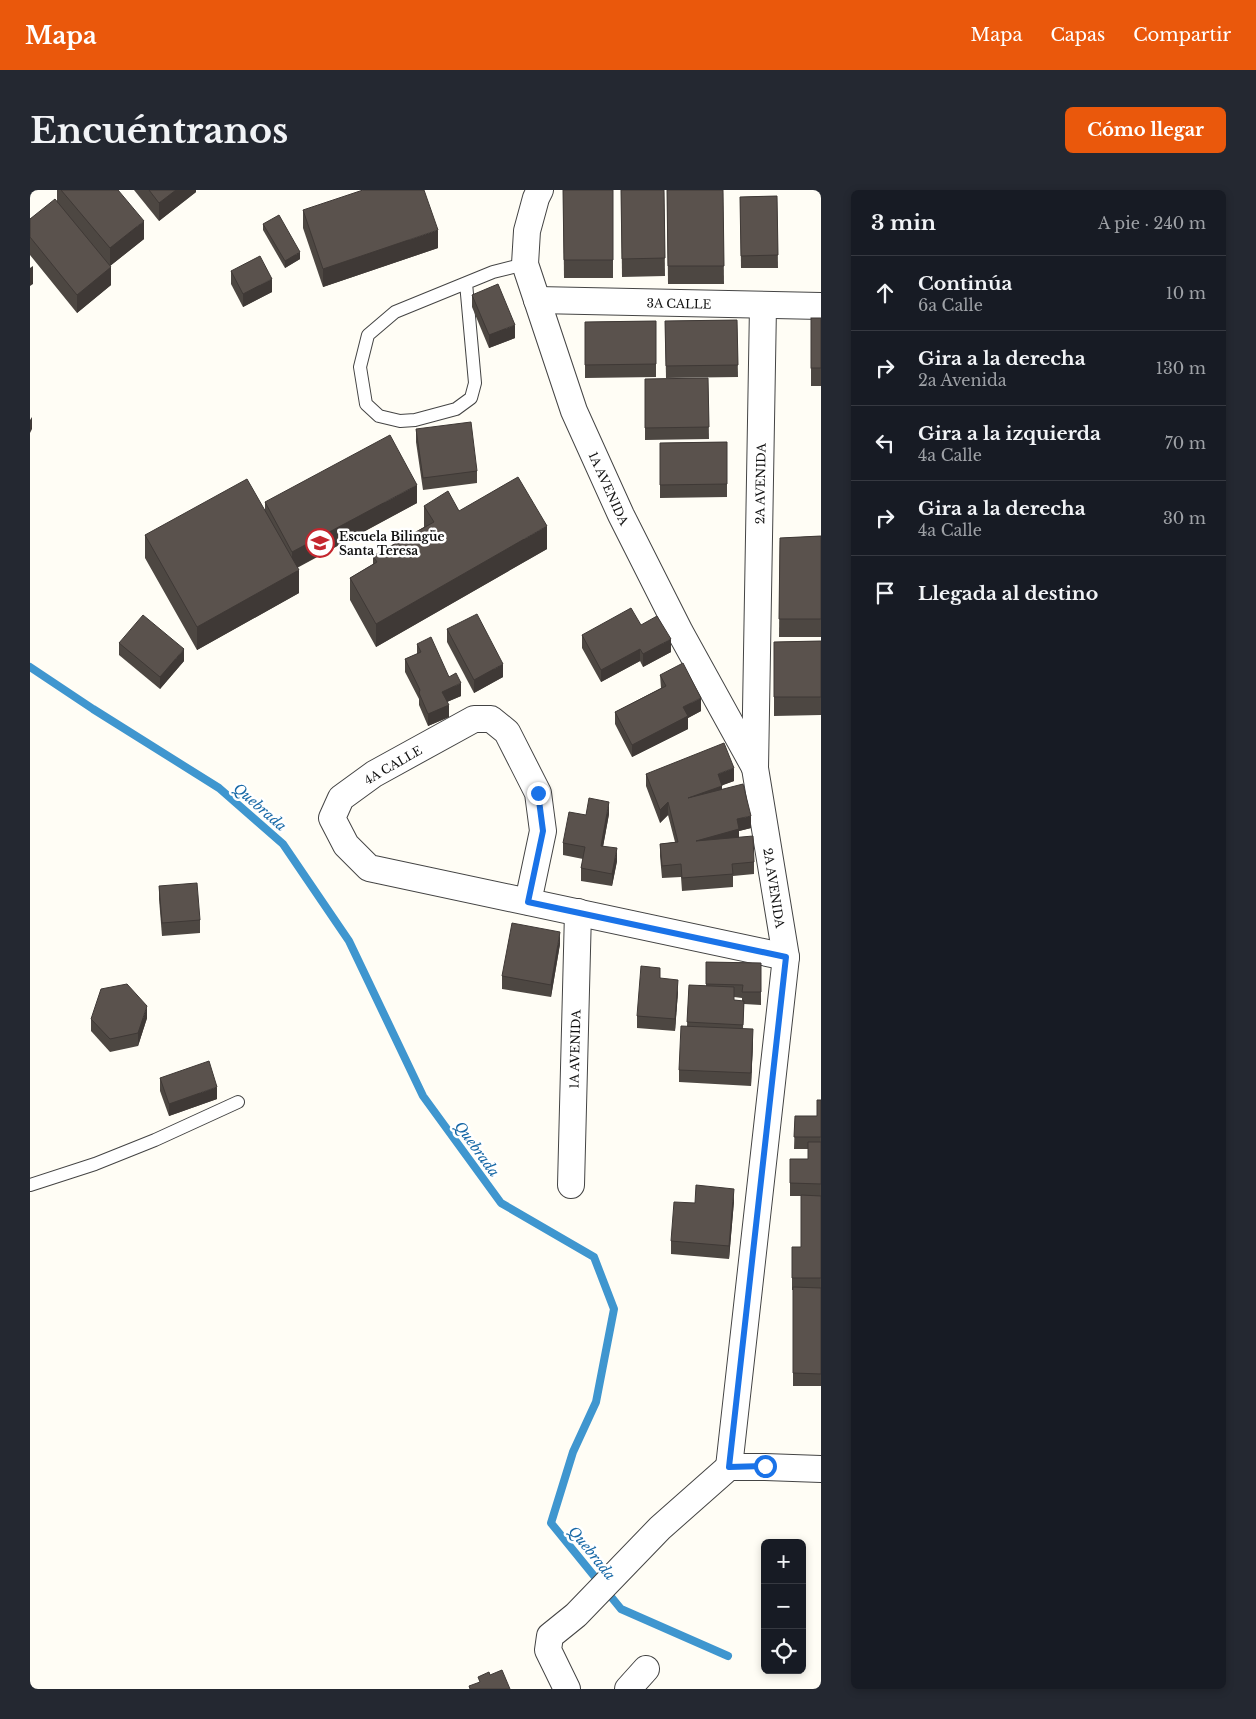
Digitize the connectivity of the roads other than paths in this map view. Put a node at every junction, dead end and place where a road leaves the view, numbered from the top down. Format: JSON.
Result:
{"nodes":[{"id":1,"x":540,"y":190,"type":"edge"},
{"id":2,"x":525,"y":264,"type":"junction"},
{"id":3,"x":466,"y":283,"type":"junction"},
{"id":4,"x":537,"y":300,"type":"junction"},
{"id":5,"x":763,"y":306,"type":"junction"},
{"id":6,"x":821,"y":306,"type":"edge"},
{"id":7,"x":755,"y":768,"type":"junction"},
{"id":8,"x":528,"y":902,"type":"junction"},
{"id":9,"x":578,"y":912,"type":"junction"},
{"id":10,"x":786,"y":957,"type":"junction"},
{"id":11,"x":238,"y":1102,"type":"dead end"},
{"id":12,"x":571,"y":1184,"type":"dead end"},
{"id":13,"x":30,"y":1185,"type":"edge"},
{"id":14,"x":729,"y":1467,"type":"junction"},
{"id":15,"x":821,"y":1469,"type":"edge"},
{"id":16,"x":646,"y":1669,"type":"dead end"},
{"id":17,"x":567,"y":1689,"type":"edge"},
{"id":18,"x":628,"y":1689,"type":"edge"}],
"edges":[{"from":1,"to":2,"type":"street","name":"1A AVENIDA"},
{"from":2,"to":3,"type":"lane"},
{"from":2,"to":4,"type":"street","name":"1A AVENIDA"},
{"from":3,"to":3,"type":"lane"},
{"from":4,"to":5,"type":"street","name":"3A CALLE"},
{"from":4,"to":7,"type":"street","name":"1A AVENIDA"},
{"from":5,"to":6,"type":"street","name":"3A CALLE"},
{"from":5,"to":7,"type":"street","name":"2A AVENIDA"},
{"from":7,"to":10,"type":"street","name":"2A AVENIDA"},
{"from":8,"to":8,"type":"street","name":"4A CALLE"},
{"from":8,"to":9,"type":"street","name":"4A CALLE"},
{"from":9,"to":10,"type":"street","name":"4A CALLE"},
{"from":9,"to":12,"type":"street","name":"1A AVENIDA"},
{"from":10,"to":14,"type":"street","name":"2A AVENIDA"},
{"from":11,"to":13,"type":"lane"},
{"from":14,"to":15,"type":"street"},
{"from":14,"to":17,"type":"street"},
{"from":16,"to":18,"type":"street"}]}
